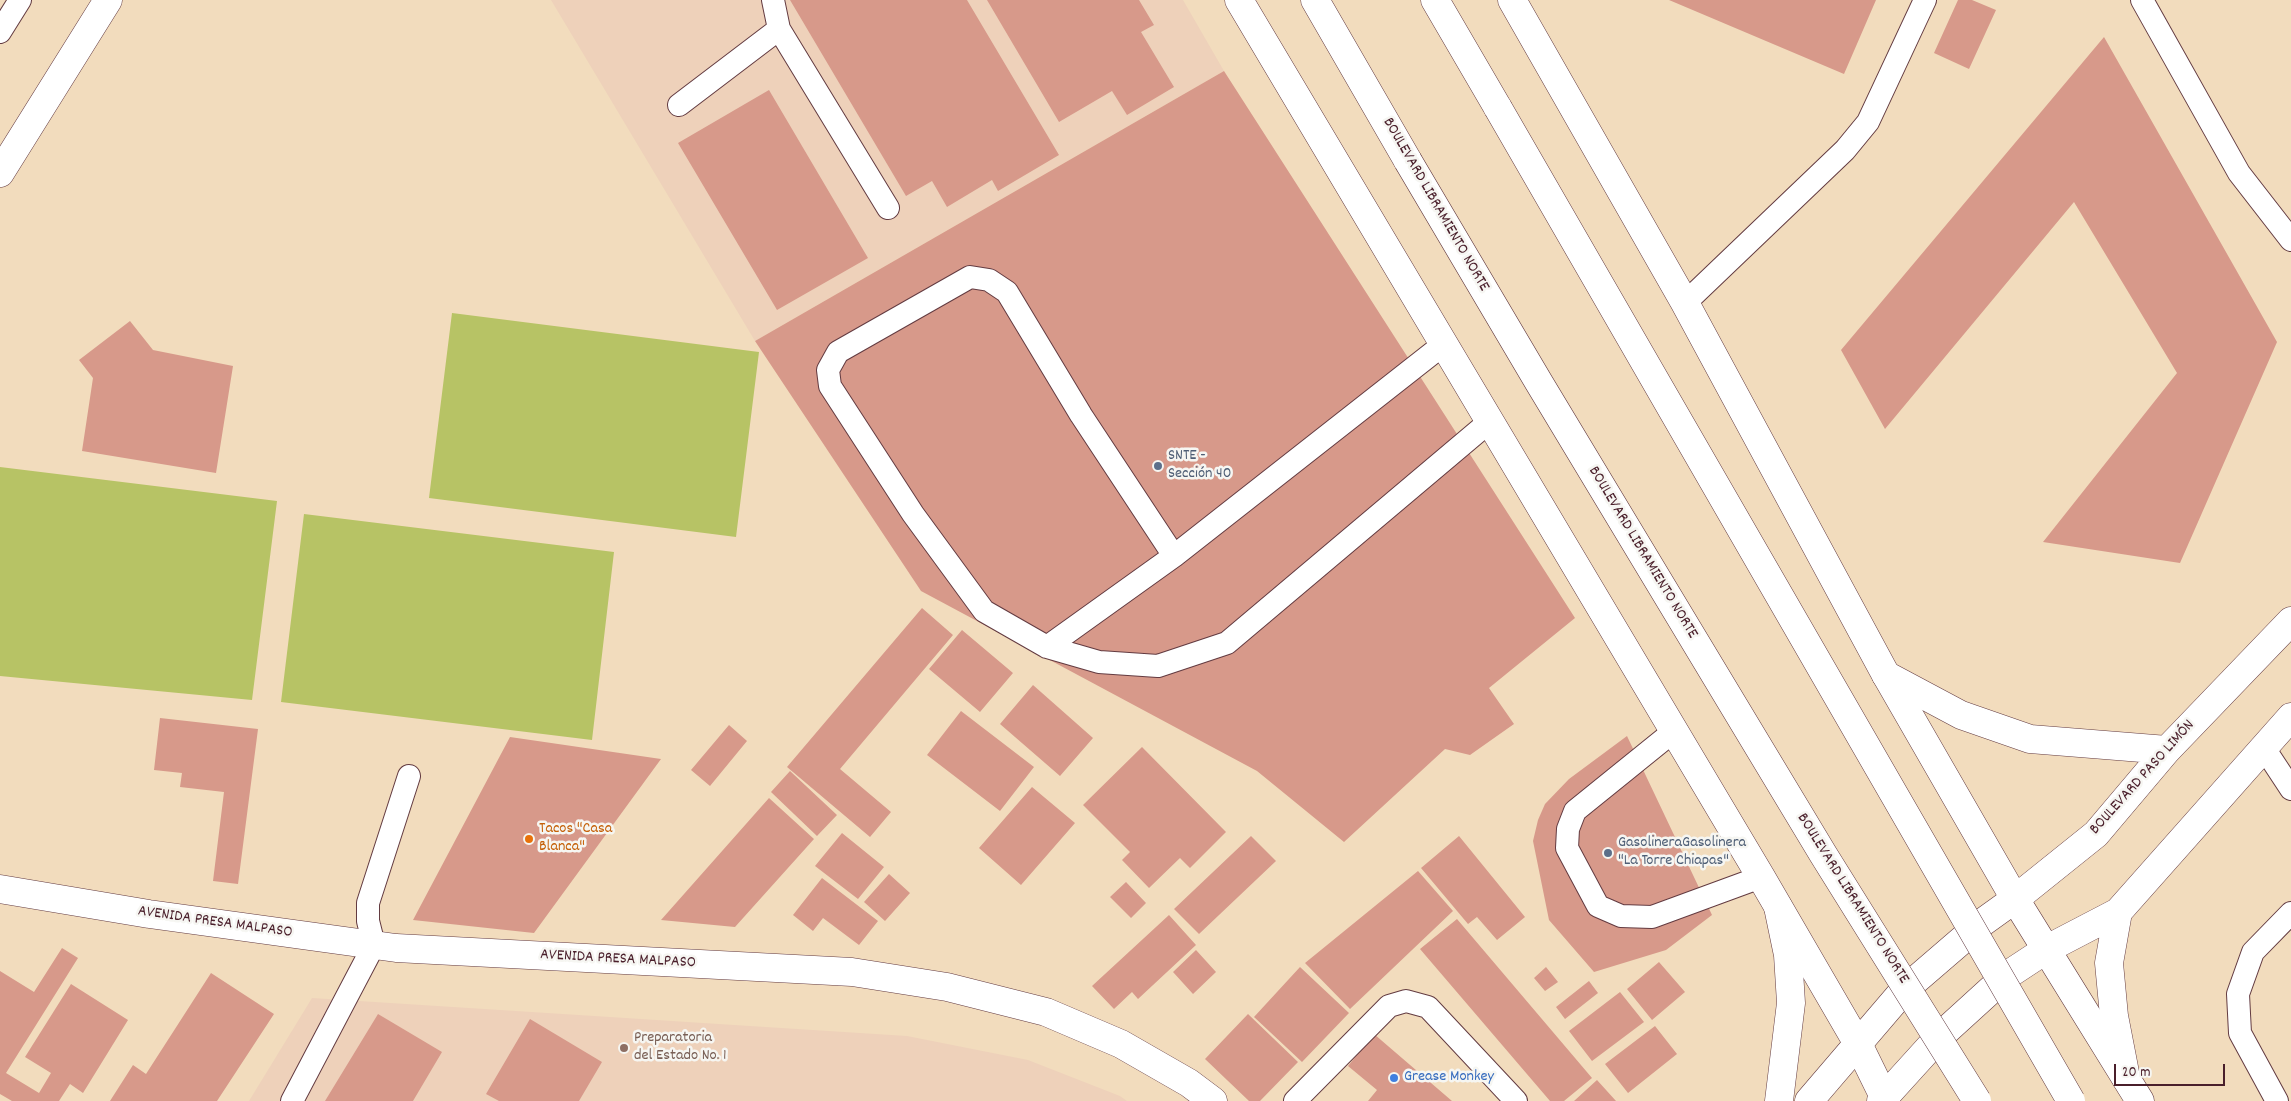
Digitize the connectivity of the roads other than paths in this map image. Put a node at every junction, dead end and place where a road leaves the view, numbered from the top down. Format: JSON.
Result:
{"nodes":[{"id":1,"x":20,"y":0,"type":"edge"},
{"id":2,"x":108,"y":0,"type":"edge"},
{"id":3,"x":773,"y":0,"type":"edge"},
{"id":4,"x":1239,"y":0,"type":"edge"},
{"id":5,"x":1315,"y":0,"type":"edge"},
{"id":6,"x":1435,"y":0,"type":"edge"},
{"id":7,"x":1512,"y":0,"type":"edge"},
{"id":8,"x":1925,"y":0,"type":"edge"},
{"id":9,"x":2142,"y":0,"type":"edge"},
{"id":10,"x":779,"y":29,"type":"junction"},
{"id":11,"x":0,"y":32,"type":"edge"},
{"id":12,"x":678,"y":105,"type":"dead end"},
{"id":13,"x":0,"y":173,"type":"edge"},
{"id":14,"x":888,"y":208,"type":"dead end"},
{"id":15,"x":2291,"y":240,"type":"edge"},
{"id":16,"x":1685,"y":303,"type":"junction"},
{"id":17,"x":1444,"y":344,"type":"junction"},
{"id":18,"x":1489,"y":422,"type":"junction"},
{"id":19,"x":1174,"y":556,"type":"junction"},
{"id":20,"x":2291,"y":621,"type":"edge"},
{"id":21,"x":1047,"y":647,"type":"junction"},
{"id":22,"x":1886,"y":675,"type":"junction"},
{"id":23,"x":2291,"y":717,"type":"edge"},
{"id":24,"x":1674,"y":731,"type":"junction"},
{"id":25,"x":2264,"y":748,"type":"junction"},
{"id":26,"x":2167,"y":750,"type":"junction"},
{"id":27,"x":409,"y":776,"type":"dead end"},
{"id":28,"x":2291,"y":789,"type":"edge"},
{"id":29,"x":1761,"y":877,"type":"junction"},
{"id":30,"x":0,"y":889,"type":"edge"},
{"id":31,"x":2016,"y":899,"type":"junction"},
{"id":32,"x":1778,"y":907,"type":"junction"},
{"id":33,"x":2118,"y":912,"type":"junction"},
{"id":34,"x":2291,"y":913,"type":"edge"},
{"id":35,"x":374,"y":945,"type":"junction"},
{"id":36,"x":2047,"y":949,"type":"junction"},
{"id":37,"x":1858,"y":1044,"type":"junction"},
{"id":38,"x":2126,"y":1078,"type":"junction"},
{"id":39,"x":1884,"y":1100,"type":"edge"},
{"id":40,"x":292,"y":1101,"type":"edge"},
{"id":41,"x":1213,"y":1101,"type":"edge"},
{"id":42,"x":1295,"y":1101,"type":"edge"},
{"id":43,"x":1516,"y":1101,"type":"edge"},
{"id":44,"x":1779,"y":1101,"type":"edge"},
{"id":45,"x":1809,"y":1101,"type":"edge"},
{"id":46,"x":1977,"y":1101,"type":"edge"},
{"id":47,"x":2071,"y":1101,"type":"edge"},
{"id":48,"x":2140,"y":1101,"type":"edge"},
{"id":49,"x":2278,"y":1101,"type":"edge"}],
"edges":[{"from":1,"to":11,"type":"lane"},
{"from":2,"to":13,"type":"main road"},
{"from":3,"to":10,"type":"lane"},
{"from":4,"to":17,"type":"main road"},
{"from":5,"to":46,"type":"main road","name":"BOULEVARD LIBRAMIENTO NORTE","bridge":true},
{"from":6,"to":47,"type":"main road","bridge":true},
{"from":7,"to":16,"type":"main road"},
{"from":8,"to":16,"type":"lane"},
{"from":9,"to":15,"type":"lane"},
{"from":10,"to":12,"type":"lane"},
{"from":10,"to":14,"type":"lane"},
{"from":16,"to":22,"type":"main road"},
{"from":17,"to":18,"type":"main road"},
{"from":17,"to":19,"type":"lane"},
{"from":18,"to":21,"type":"lane"},
{"from":18,"to":24,"type":"main road"},
{"from":19,"to":21,"type":"lane"},
{"from":19,"to":21,"type":"lane"},
{"from":20,"to":26,"type":"main road","name":"BOULEVARD PASO LIMÓN"},
{"from":22,"to":26,"type":"main road"},
{"from":22,"to":31,"type":"main road"},
{"from":23,"to":25,"type":"main road"},
{"from":24,"to":29,"type":"main road"},
{"from":24,"to":29,"type":"lane"},
{"from":25,"to":28,"type":"lane"},
{"from":25,"to":33,"type":"main road"},
{"from":26,"to":31,"type":"main road","name":"BOULEVARD PASO LIMÓN"},
{"from":27,"to":35,"type":"lane"},
{"from":29,"to":32,"type":"main road"},
{"from":30,"to":35,"type":"main road","name":"AVENIDA PRESA MALPASO"},
{"from":31,"to":36,"type":"main road"},
{"from":31,"to":37,"type":"main road","name":"BOULEVARD PASO LIMÓN"},
{"from":32,"to":37,"type":"main road"},
{"from":32,"to":44,"type":"main road"},
{"from":33,"to":36,"type":"main road"},
{"from":33,"to":38,"type":"main road"},
{"from":34,"to":49,"type":"lane"},
{"from":35,"to":40,"type":"lane"},
{"from":35,"to":41,"type":"main road","name":"AVENIDA PRESA MALPASO"},
{"from":36,"to":38,"type":"main road"},
{"from":36,"to":39,"type":"main road"},
{"from":37,"to":39,"type":"main road"},
{"from":37,"to":45,"type":"main road","name":"BOULEVARD PASO LIMÓN"},
{"from":38,"to":48,"type":"main road"},
{"from":42,"to":43,"type":"lane"}]}
